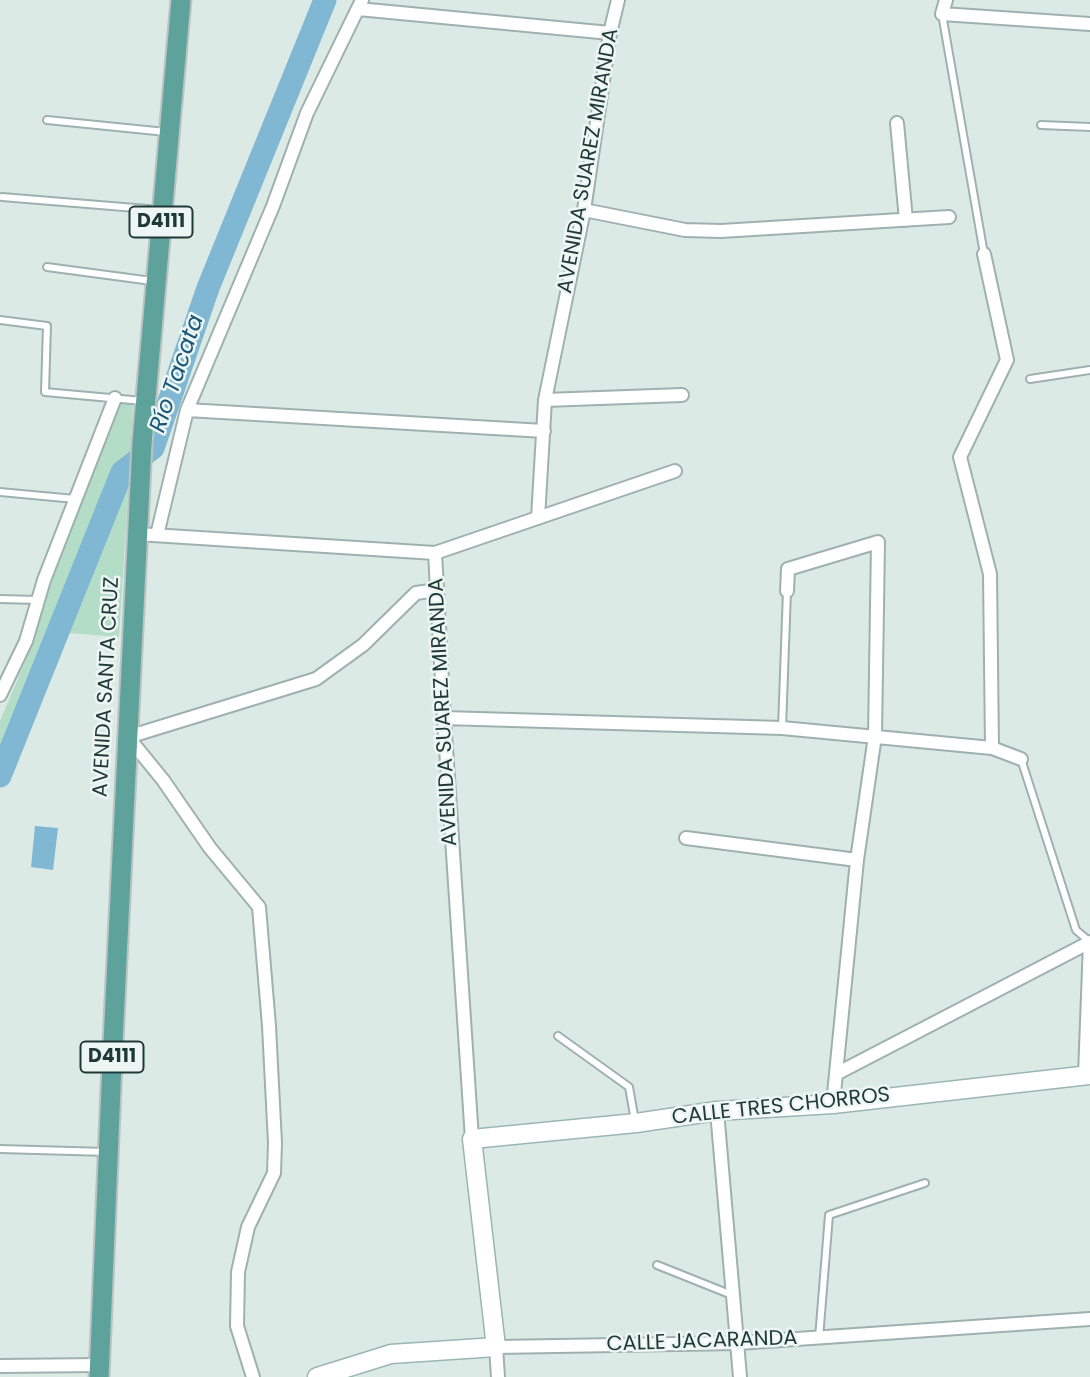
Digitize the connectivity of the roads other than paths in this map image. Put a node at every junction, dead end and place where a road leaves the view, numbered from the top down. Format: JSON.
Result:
{"nodes":[{"id":1,"x":181,"y":0,"type":"edge"},
{"id":2,"x":618,"y":0,"type":"edge"},
{"id":3,"x":946,"y":0,"type":"edge"},
{"id":4,"x":360,"y":5,"type":"edge"},
{"id":5,"x":942,"y":15,"type":"junction"},
{"id":6,"x":1090,"y":24,"type":"edge"},
{"id":7,"x":610,"y":33,"type":"junction"},
{"id":8,"x":47,"y":120,"type":"dead end"},
{"id":9,"x":897,"y":123,"type":"dead end"},
{"id":10,"x":1041,"y":125,"type":"dead end"},
{"id":11,"x":1090,"y":127,"type":"edge"},
{"id":12,"x":168,"y":132,"type":"junction"},
{"id":13,"x":2,"y":197,"type":"dead end"},
{"id":14,"x":162,"y":210,"type":"junction"},
{"id":15,"x":584,"y":210,"type":"junction"},
{"id":16,"x":949,"y":217,"type":"dead end"},
{"id":17,"x":906,"y":220,"type":"junction"},
{"id":18,"x":984,"y":254,"type":"joint"},
{"id":19,"x":47,"y":267,"type":"dead end"},
{"id":20,"x":155,"y":282,"type":"junction"},
{"id":21,"x":0,"y":320,"type":"edge"},
{"id":22,"x":1090,"y":370,"type":"edge"},
{"id":23,"x":1030,"y":379,"type":"dead end"},
{"id":24,"x":682,"y":395,"type":"dead end"},
{"id":25,"x":115,"y":398,"type":"junction"},
{"id":26,"x":545,"y":400,"type":"junction"},
{"id":27,"x":145,"y":401,"type":"junction"},
{"id":28,"x":187,"y":410,"type":"junction"},
{"id":29,"x":544,"y":430,"type":"junction"},
{"id":30,"x":676,"y":471,"type":"dead end"},
{"id":31,"x":0,"y":492,"type":"edge"},
{"id":32,"x":76,"y":499,"type":"junction"},
{"id":33,"x":538,"y":518,"type":"junction"},
{"id":34,"x":147,"y":534,"type":"junction"},
{"id":35,"x":435,"y":553,"type":"junction"},
{"id":36,"x":438,"y":590,"type":"junction"},
{"id":37,"x":787,"y":591,"type":"joint"},
{"id":38,"x":0,"y":598,"type":"edge"},
{"id":39,"x":38,"y":600,"type":"junction"},
{"id":40,"x":0,"y":695,"type":"edge"},
{"id":41,"x":444,"y":718,"type":"junction"},
{"id":42,"x":782,"y":728,"type":"junction"},
{"id":43,"x":875,"y":736,"type":"junction"},
{"id":44,"x":128,"y":737,"type":"junction"},
{"id":45,"x":992,"y":748,"type":"junction"},
{"id":46,"x":1021,"y":759,"type":"joint"},
{"id":47,"x":686,"y":838,"type":"dead end"},
{"id":48,"x":857,"y":860,"type":"junction"},
{"id":49,"x":1090,"y":942,"type":"edge"},
{"id":50,"x":558,"y":1036,"type":"dead end"},
{"id":51,"x":836,"y":1074,"type":"junction"},
{"id":52,"x":1087,"y":1075,"type":"edge"},
{"id":53,"x":833,"y":1104,"type":"junction"},
{"id":54,"x":717,"y":1111,"type":"junction"},
{"id":55,"x":636,"y":1123,"type":"junction"},
{"id":56,"x":472,"y":1139,"type":"junction"},
{"id":57,"x":0,"y":1149,"type":"edge"},
{"id":58,"x":108,"y":1152,"type":"junction"},
{"id":59,"x":925,"y":1183,"type":"dead end"},
{"id":60,"x":657,"y":1265,"type":"dead end"},
{"id":61,"x":734,"y":1296,"type":"junction"},
{"id":62,"x":1090,"y":1319,"type":"edge"},
{"id":63,"x":819,"y":1338,"type":"junction"},
{"id":64,"x":738,"y":1343,"type":"junction"},
{"id":65,"x":496,"y":1347,"type":"junction"},
{"id":66,"x":0,"y":1367,"type":"edge"},
{"id":67,"x":99,"y":1371,"type":"edge"},
{"id":68,"x":253,"y":1377,"type":"edge"},
{"id":69,"x":317,"y":1377,"type":"edge"},
{"id":70,"x":498,"y":1377,"type":"edge"},
{"id":71,"x":740,"y":1377,"type":"edge"}],
"edges":[{"from":1,"to":12,"type":"main road","name":"AVENIDA SANTA CRUZ","number":"D4111"},
{"from":2,"to":7,"type":"street","name":"AVENIDA SUAREZ MIRANDA"},
{"from":3,"to":5,"type":"street"},
{"from":4,"to":7,"type":"street"},
{"from":4,"to":28,"type":"street"},
{"from":5,"to":6,"type":"street"},
{"from":5,"to":18,"type":"lane"},
{"from":7,"to":15,"type":"street","name":"AVENIDA SUAREZ MIRANDA"},
{"from":8,"to":12,"type":"lane"},
{"from":9,"to":17,"type":"street"},
{"from":10,"to":11,"type":"lane"},
{"from":12,"to":14,"type":"main road","name":"AVENIDA SANTA CRUZ","number":"D4111"},
{"from":13,"to":14,"type":"lane"},
{"from":14,"to":20,"type":"main road","name":"AVENIDA SANTA CRUZ","number":"D4111"},
{"from":15,"to":17,"type":"street"},
{"from":15,"to":26,"type":"street","name":"AVENIDA SUAREZ MIRANDA"},
{"from":16,"to":17,"type":"street"},
{"from":18,"to":45,"type":"street"},
{"from":19,"to":20,"type":"lane"},
{"from":20,"to":27,"type":"main road","name":"AVENIDA SANTA CRUZ","number":"D4111"},
{"from":21,"to":25,"type":"lane"},
{"from":22,"to":23,"type":"lane"},
{"from":24,"to":26,"type":"street"},
{"from":25,"to":27,"type":"lane"},
{"from":25,"to":32,"type":"street"},
{"from":26,"to":29,"type":"street","name":"AVENIDA SUAREZ MIRANDA"},
{"from":27,"to":34,"type":"main road","name":"AVENIDA SANTA CRUZ","number":"D4111"},
{"from":28,"to":29,"type":"street"},
{"from":28,"to":34,"type":"street"},
{"from":29,"to":33,"type":"street","name":"AVENIDA SUAREZ MIRANDA"},
{"from":30,"to":33,"type":"street"},
{"from":31,"to":32,"type":"lane"},
{"from":32,"to":39,"type":"street"},
{"from":33,"to":35,"type":"street","name":"AVENIDA SUAREZ MIRANDA"},
{"from":34,"to":35,"type":"street"},
{"from":34,"to":44,"type":"main road","name":"AVENIDA SANTA CRUZ","number":"D4111"},
{"from":35,"to":36,"type":"street","name":"AVENIDA SUAREZ MIRANDA"},
{"from":36,"to":41,"type":"street","name":"AVENIDA SUAREZ MIRANDA"},
{"from":36,"to":44,"type":"street"},
{"from":37,"to":42,"type":"lane"},
{"from":37,"to":43,"type":"street"},
{"from":38,"to":39,"type":"lane"},
{"from":39,"to":40,"type":"street"},
{"from":41,"to":42,"type":"street"},
{"from":41,"to":56,"type":"street","name":"AVENIDA SUAREZ MIRANDA"},
{"from":42,"to":43,"type":"street"},
{"from":43,"to":45,"type":"street"},
{"from":43,"to":48,"type":"street"},
{"from":44,"to":58,"type":"main road","name":"AVENIDA SANTA CRUZ","number":"D4111"},
{"from":44,"to":68,"type":"street"},
{"from":45,"to":46,"type":"street"},
{"from":46,"to":49,"type":"lane"},
{"from":47,"to":48,"type":"street"},
{"from":48,"to":51,"type":"street"},
{"from":49,"to":51,"type":"street"},
{"from":49,"to":52,"type":"street"},
{"from":50,"to":55,"type":"lane"},
{"from":51,"to":53,"type":"street"},
{"from":52,"to":53,"type":"main road","name":"CALLE TRES CHORROS"},
{"from":53,"to":54,"type":"main road","name":"CALLE TRES CHORROS"},
{"from":54,"to":55,"type":"main road","name":"CALLE TRES CHORROS"},
{"from":54,"to":61,"type":"street"},
{"from":55,"to":56,"type":"main road","name":"CALLE TRES CHORROS"},
{"from":56,"to":65,"type":"main road","name":"AVENIDA SUAREZ MIRANDA"},
{"from":57,"to":58,"type":"lane"},
{"from":58,"to":67,"type":"main road","name":"AVENIDA SANTA CRUZ","number":"D4111"},
{"from":59,"to":63,"type":"lane"},
{"from":60,"to":61,"type":"lane"},
{"from":61,"to":64,"type":"street"},
{"from":62,"to":63,"type":"street","name":"CALLE JACARANDA"},
{"from":63,"to":64,"type":"street","name":"CALLE JACARANDA"},
{"from":64,"to":65,"type":"street","name":"CALLE JACARANDA"},
{"from":64,"to":71,"type":"street"},
{"from":65,"to":69,"type":"main road","name":"CALLE JACARANDA"},
{"from":65,"to":70,"type":"street","name":"AVENIDA SUAREZ MIRANDA"},
{"from":66,"to":67,"type":"street"}]}
